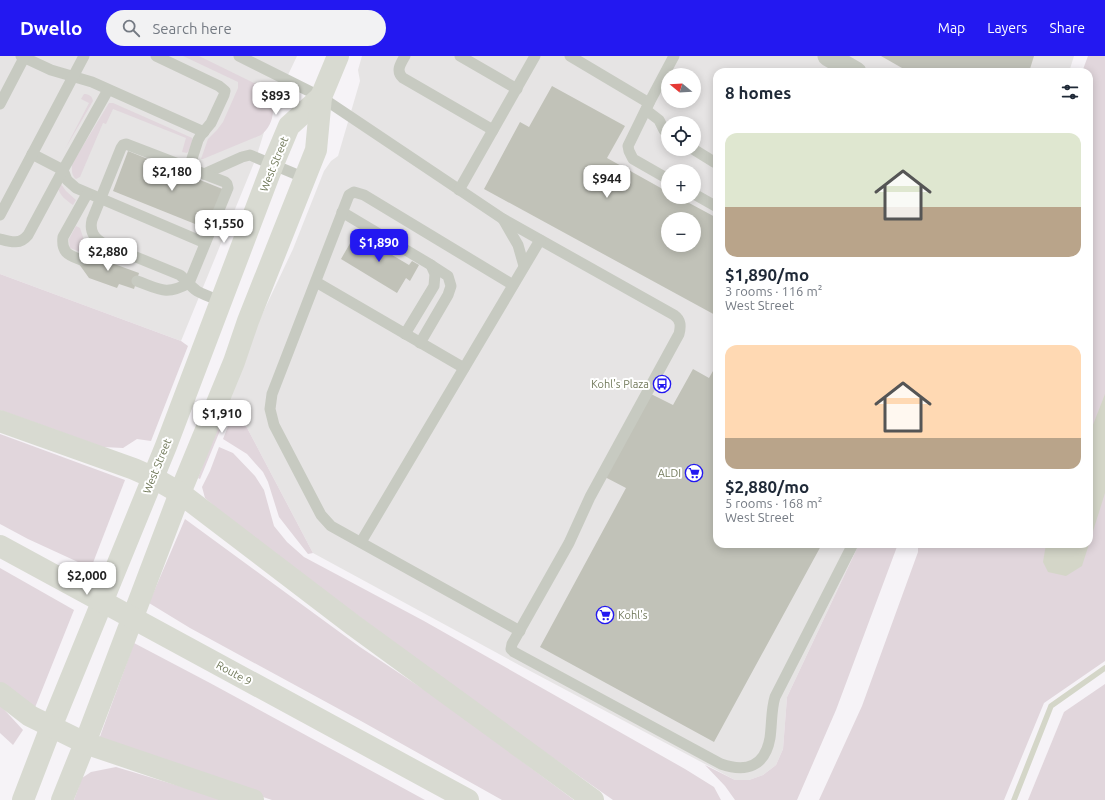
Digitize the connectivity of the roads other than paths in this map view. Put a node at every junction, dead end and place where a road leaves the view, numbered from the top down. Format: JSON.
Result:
{"nodes":[{"id":1,"x":84,"y":56,"type":"edge"},
{"id":2,"x":156,"y":56,"type":"edge"},
{"id":3,"x":239,"y":56,"type":"edge"},
{"id":4,"x":338,"y":56,"type":"edge"},
{"id":5,"x":405,"y":56,"type":"edge"},
{"id":6,"x":460,"y":56,"type":"edge"},
{"id":7,"x":535,"y":56,"type":"edge"},
{"id":8,"x":570,"y":56,"type":"edge"},
{"id":9,"x":674,"y":56,"type":"edge"},
{"id":10,"x":828,"y":56,"type":"edge"},
{"id":11,"x":24,"y":57,"type":"edge"},
{"id":12,"x":849,"y":68,"type":"edge"},
{"id":13,"x":73,"y":77,"type":"junction"},
{"id":14,"x":517,"y":89,"type":"junction"},
{"id":15,"x":108,"y":90,"type":"junction"},
{"id":16,"x":321,"y":97,"type":"junction"},
{"id":17,"x":0,"y":104,"type":"edge"},
{"id":18,"x":648,"y":106,"type":"junction"},
{"id":19,"x":661,"y":124,"type":"edge"},
{"id":20,"x":493,"y":130,"type":"junction"},
{"id":21,"x":204,"y":132,"type":"junction"},
{"id":22,"x":32,"y":154,"type":"junction"},
{"id":23,"x":701,"y":154,"type":"edge"},
{"id":24,"x":713,"y":161,"type":"edge"},
{"id":25,"x":273,"y":164,"type":"junction"},
{"id":26,"x":189,"y":168,"type":"junction"},
{"id":27,"x":63,"y":170,"type":"junction"},
{"id":28,"x":204,"y":174,"type":"junction"},
{"id":29,"x":661,"y":175,"type":"edge"},
{"id":30,"x":305,"y":178,"type":"junction"},
{"id":31,"x":459,"y":190,"type":"junction"},
{"id":32,"x":87,"y":194,"type":"junction"},
{"id":33,"x":701,"y":198,"type":"edge"},
{"id":34,"x":100,"y":200,"type":"junction"},
{"id":35,"x":713,"y":205,"type":"edge"},
{"id":36,"x":342,"y":212,"type":"junction"},
{"id":37,"x":0,"y":215,"type":"edge"},
{"id":38,"x":503,"y":219,"type":"junction"},
{"id":39,"x":0,"y":239,"type":"edge"},
{"id":40,"x":540,"y":240,"type":"junction"},
{"id":41,"x":205,"y":243,"type":"junction"},
{"id":42,"x":81,"y":260,"type":"dead end"},
{"id":43,"x":431,"y":265,"type":"junction"},
{"id":44,"x":524,"y":266,"type":"junction"},
{"id":45,"x":137,"y":280,"type":"dead end"},
{"id":46,"x":316,"y":282,"type":"junction"},
{"id":47,"x":188,"y":283,"type":"junction"},
{"id":48,"x":513,"y":285,"type":"junction"},
{"id":49,"x":221,"y":301,"type":"junction"},
{"id":50,"x":404,"y":334,"type":"junction"},
{"id":51,"x":420,"y":343,"type":"junction"},
{"id":52,"x":464,"y":368,"type":"junction"},
{"id":53,"x":0,"y":421,"type":"edge"},
{"id":54,"x":152,"y":477,"type":"junction"},
{"id":55,"x":180,"y":493,"type":"junction"},
{"id":56,"x":361,"y":542,"type":"junction"},
{"id":57,"x":0,"y":546,"type":"edge"},
{"id":58,"x":851,"y":548,"type":"edge"},
{"id":59,"x":520,"y":631,"type":"junction"},
{"id":60,"x":0,"y":693,"type":"edge"},
{"id":61,"x":51,"y":728,"type":"junction"},
{"id":62,"x":85,"y":743,"type":"junction"},
{"id":63,"x":23,"y":800,"type":"edge"},
{"id":64,"x":62,"y":800,"type":"edge"},
{"id":65,"x":252,"y":800,"type":"edge"},
{"id":66,"x":468,"y":800,"type":"edge"},
{"id":67,"x":593,"y":800,"type":"edge"}],
"edges":[{"from":1,"to":13,"type":"lane"},
{"from":2,"to":21,"type":"lane"},
{"from":3,"to":16,"type":"lane"},
{"from":4,"to":16,"type":"main road","name":"West Street"},
{"from":5,"to":20,"type":"lane"},
{"from":6,"to":14,"type":"lane"},
{"from":7,"to":14,"type":"lane"},
{"from":8,"to":18,"type":"lane"},
{"from":9,"to":18,"type":"lane"},
{"from":10,"to":12,"type":"street"},
{"from":11,"to":13,"type":"lane"},
{"from":11,"to":17,"type":"lane"},
{"from":13,"to":15,"type":"lane"},
{"from":13,"to":22,"type":"lane"},
{"from":14,"to":20,"type":"lane"},
{"from":15,"to":21,"type":"lane"},
{"from":15,"to":27,"type":"lane"},
{"from":16,"to":25,"type":"main road","name":"West Street"},
{"from":16,"to":30,"type":"main road","name":"West Street"},
{"from":16,"to":31,"type":"lane"},
{"from":18,"to":19,"type":"lane"},
{"from":18,"to":29,"type":"lane"},
{"from":20,"to":31,"type":"lane"},
{"from":21,"to":26,"type":"lane"},
{"from":22,"to":27,"type":"lane"},
{"from":22,"to":37,"type":"lane"},
{"from":23,"to":24,"type":"lane"},
{"from":25,"to":28,"type":"lane"},
{"from":25,"to":30,"type":"lane"},
{"from":25,"to":49,"type":"main road","name":"West Street"},
{"from":26,"to":28,"type":"lane"},
{"from":26,"to":34,"type":"lane"},
{"from":27,"to":32,"type":"lane"},
{"from":27,"to":39,"type":"lane"},
{"from":28,"to":41,"type":"lane"},
{"from":30,"to":55,"type":"main road","name":"West Street"},
{"from":31,"to":38,"type":"lane"},
{"from":32,"to":34,"type":"lane"},
{"from":32,"to":42,"type":"lane"},
{"from":33,"to":35,"type":"lane"},
{"from":34,"to":41,"type":"lane"},
{"from":34,"to":47,"type":"lane"},
{"from":36,"to":43,"type":"lane"},
{"from":36,"to":46,"type":"lane"},
{"from":36,"to":48,"type":"lane"},
{"from":38,"to":40,"type":"lane"},
{"from":38,"to":44,"type":"lane"},
{"from":40,"to":44,"type":"lane"},
{"from":40,"to":59,"type":"lane"},
{"from":41,"to":47,"type":"lane"},
{"from":43,"to":50,"type":"lane"},
{"from":43,"to":51,"type":"lane"},
{"from":44,"to":48,"type":"lane"},
{"from":45,"to":47,"type":"lane"},
{"from":46,"to":50,"type":"lane"},
{"from":46,"to":56,"type":"lane"},
{"from":47,"to":49,"type":"lane"},
{"from":48,"to":52,"type":"lane"},
{"from":49,"to":54,"type":"main road","name":"West Street"},
{"from":50,"to":51,"type":"lane"},
{"from":51,"to":52,"type":"lane"},
{"from":52,"to":56,"type":"lane"},
{"from":53,"to":54,"type":"main road"},
{"from":54,"to":55,"type":"main road"},
{"from":54,"to":61,"type":"main road","name":"West Street"},
{"from":55,"to":62,"type":"main road","name":"West Street"},
{"from":55,"to":67,"type":"main road"},
{"from":56,"to":59,"type":"lane"},
{"from":57,"to":66,"type":"main road","name":"Route 9"},
{"from":58,"to":59,"type":"lane"},
{"from":60,"to":61,"type":"main road"},
{"from":61,"to":62,"type":"main road"},
{"from":61,"to":63,"type":"main road","name":"West Street"},
{"from":62,"to":64,"type":"main road","name":"West Street"},
{"from":62,"to":65,"type":"main road"}]}
